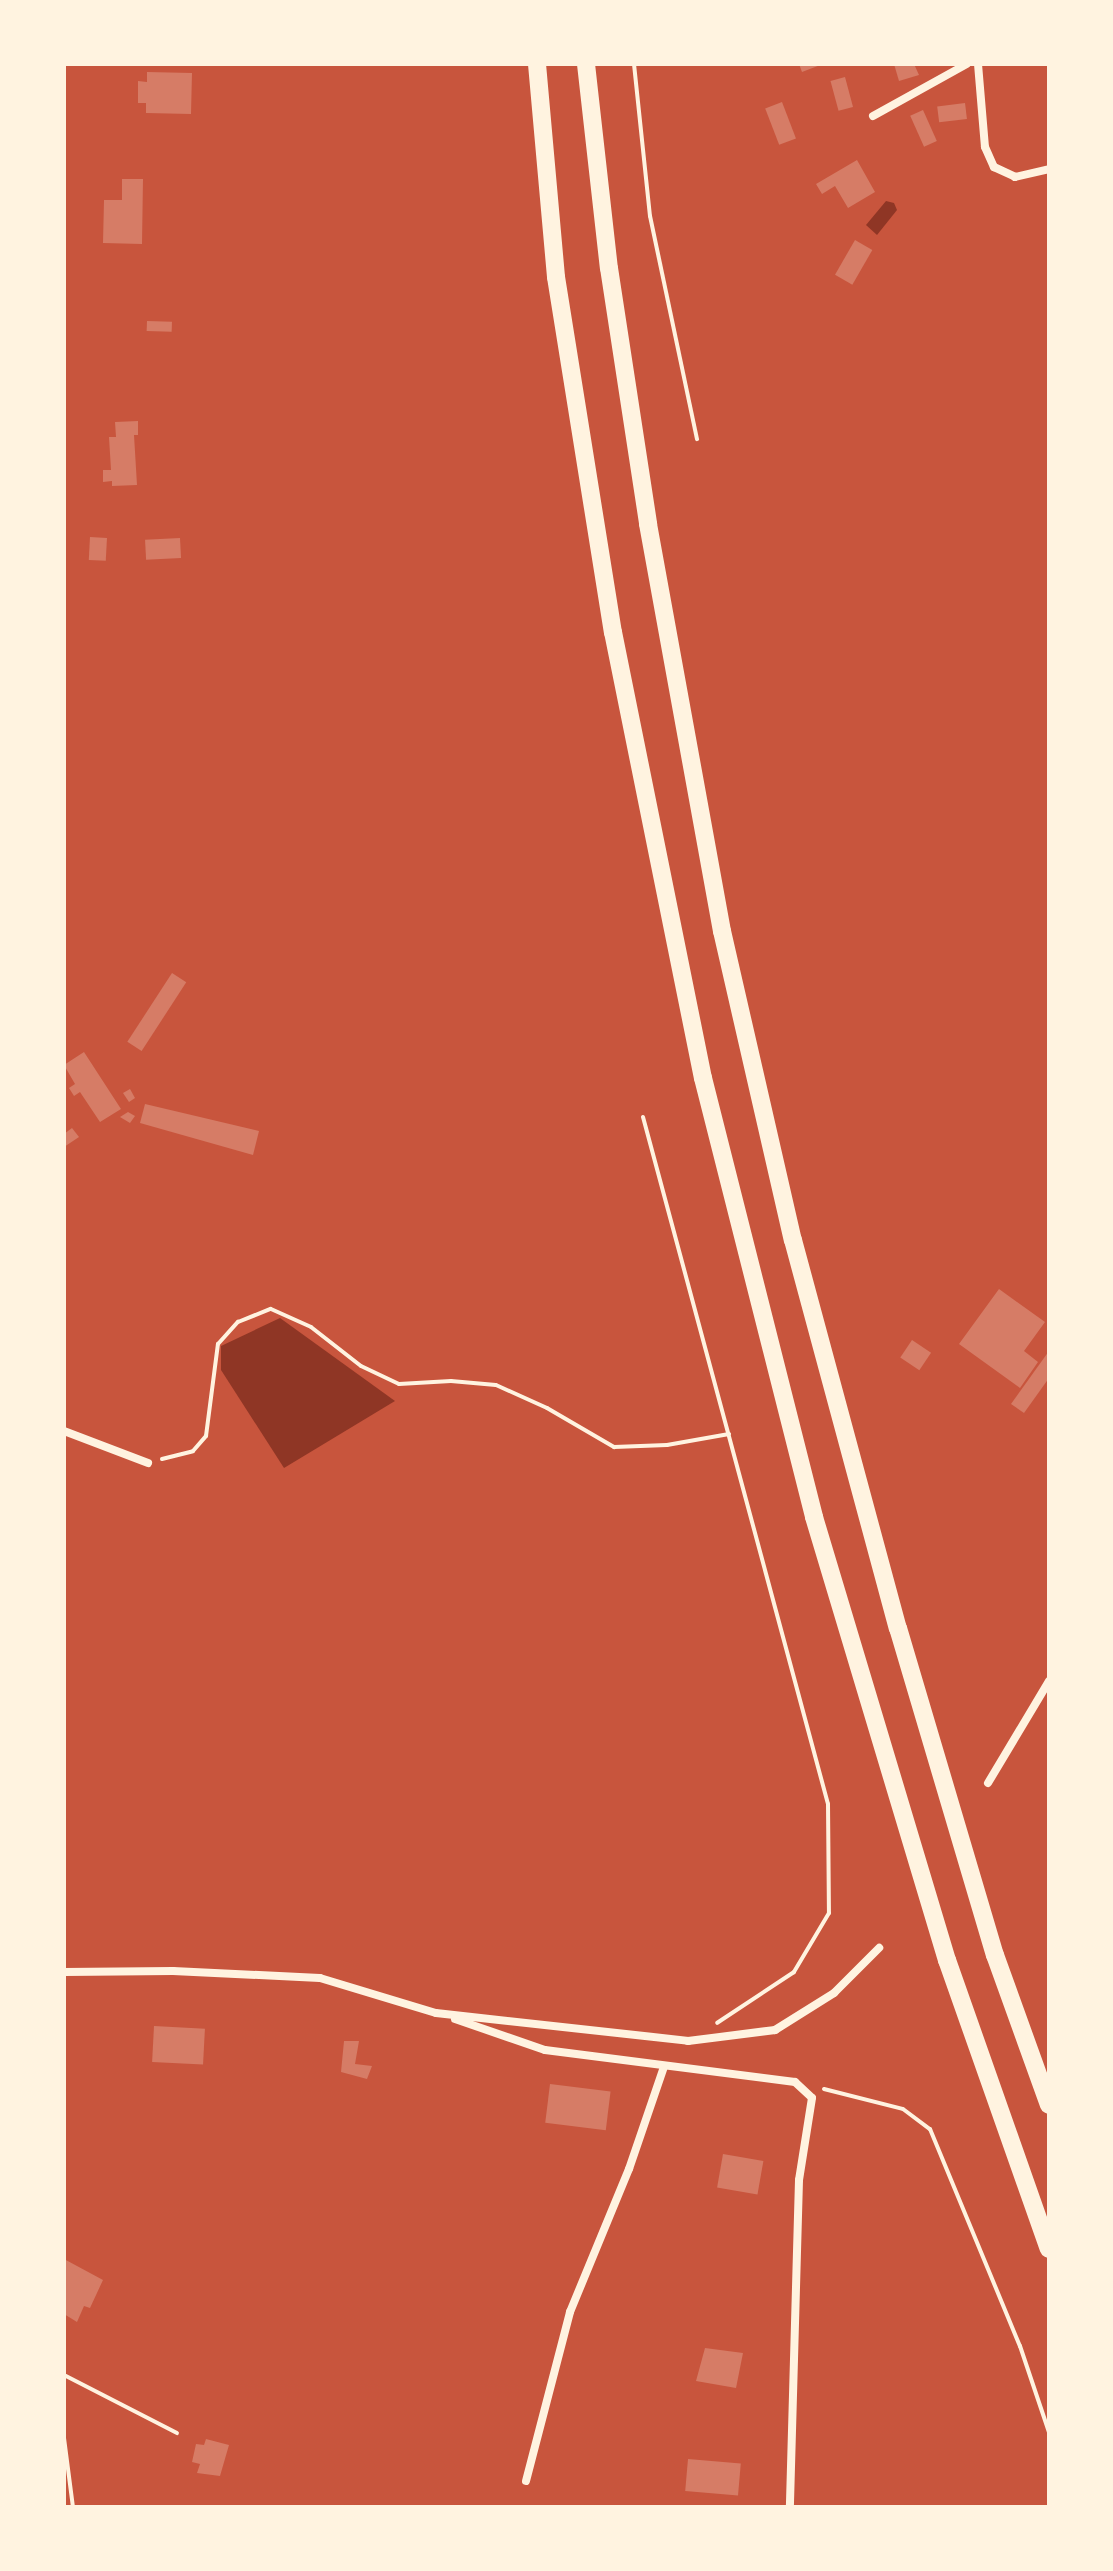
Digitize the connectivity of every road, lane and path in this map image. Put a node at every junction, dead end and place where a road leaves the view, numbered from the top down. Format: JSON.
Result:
{"nodes":[{"id":1,"x":537,"y":64,"type":"edge"},
{"id":2,"x":586,"y":64,"type":"edge"},
{"id":3,"x":634,"y":64,"type":"edge"},
{"id":4,"x":967,"y":64,"type":"edge"},
{"id":5,"x":978,"y":64,"type":"edge"},
{"id":6,"x":873,"y":116,"type":"dead end"},
{"id":7,"x":1049,"y":169,"type":"edge"},
{"id":8,"x":697,"y":439,"type":"dead end"},
{"id":9,"x":643,"y":1117,"type":"dead end"},
{"id":10,"x":64,"y":1431,"type":"edge"},
{"id":11,"x":729,"y":1434,"type":"junction"},
{"id":12,"x":148,"y":1463,"type":"joint"},
{"id":13,"x":1049,"y":1681,"type":"edge"},
{"id":14,"x":988,"y":1783,"type":"dead end"},
{"id":15,"x":879,"y":1948,"type":"dead end"},
{"id":16,"x":64,"y":1972,"type":"edge"},
{"id":17,"x":436,"y":2013,"type":"junction"},
{"id":18,"x":688,"y":2041,"type":"junction"},
{"id":19,"x":664,"y":2067,"type":"junction"},
{"id":20,"x":795,"y":2082,"type":"junction"},
{"id":21,"x":1049,"y":2105,"type":"edge"},
{"id":22,"x":1049,"y":2249,"type":"edge"},
{"id":23,"x":64,"y":2375,"type":"edge"},
{"id":24,"x":1049,"y":2432,"type":"edge"},
{"id":25,"x":177,"y":2433,"type":"dead end"},
{"id":26,"x":64,"y":2438,"type":"edge"},
{"id":27,"x":526,"y":2481,"type":"dead end"},
{"id":28,"x":73,"y":2507,"type":"edge"},
{"id":29,"x":790,"y":2507,"type":"edge"}],
"edges":[{"from":1,"to":22,"type":"highway"},
{"from":2,"to":21,"type":"highway"},
{"from":3,"to":8,"type":"path"},
{"from":4,"to":6,"type":"street"},
{"from":5,"to":7,"type":"street"},
{"from":9,"to":11,"type":"path"},
{"from":10,"to":12,"type":"street"},
{"from":11,"to":12,"type":"path"},
{"from":11,"to":18,"type":"path"},
{"from":13,"to":14,"type":"street"},
{"from":15,"to":18,"type":"street"},
{"from":16,"to":17,"type":"street"},
{"from":17,"to":18,"type":"street"},
{"from":17,"to":19,"type":"street"},
{"from":19,"to":20,"type":"street"},
{"from":19,"to":27,"type":"street"},
{"from":20,"to":24,"type":"path"},
{"from":20,"to":29,"type":"street"},
{"from":23,"to":25,"type":"path"},
{"from":26,"to":28,"type":"path"}]}
